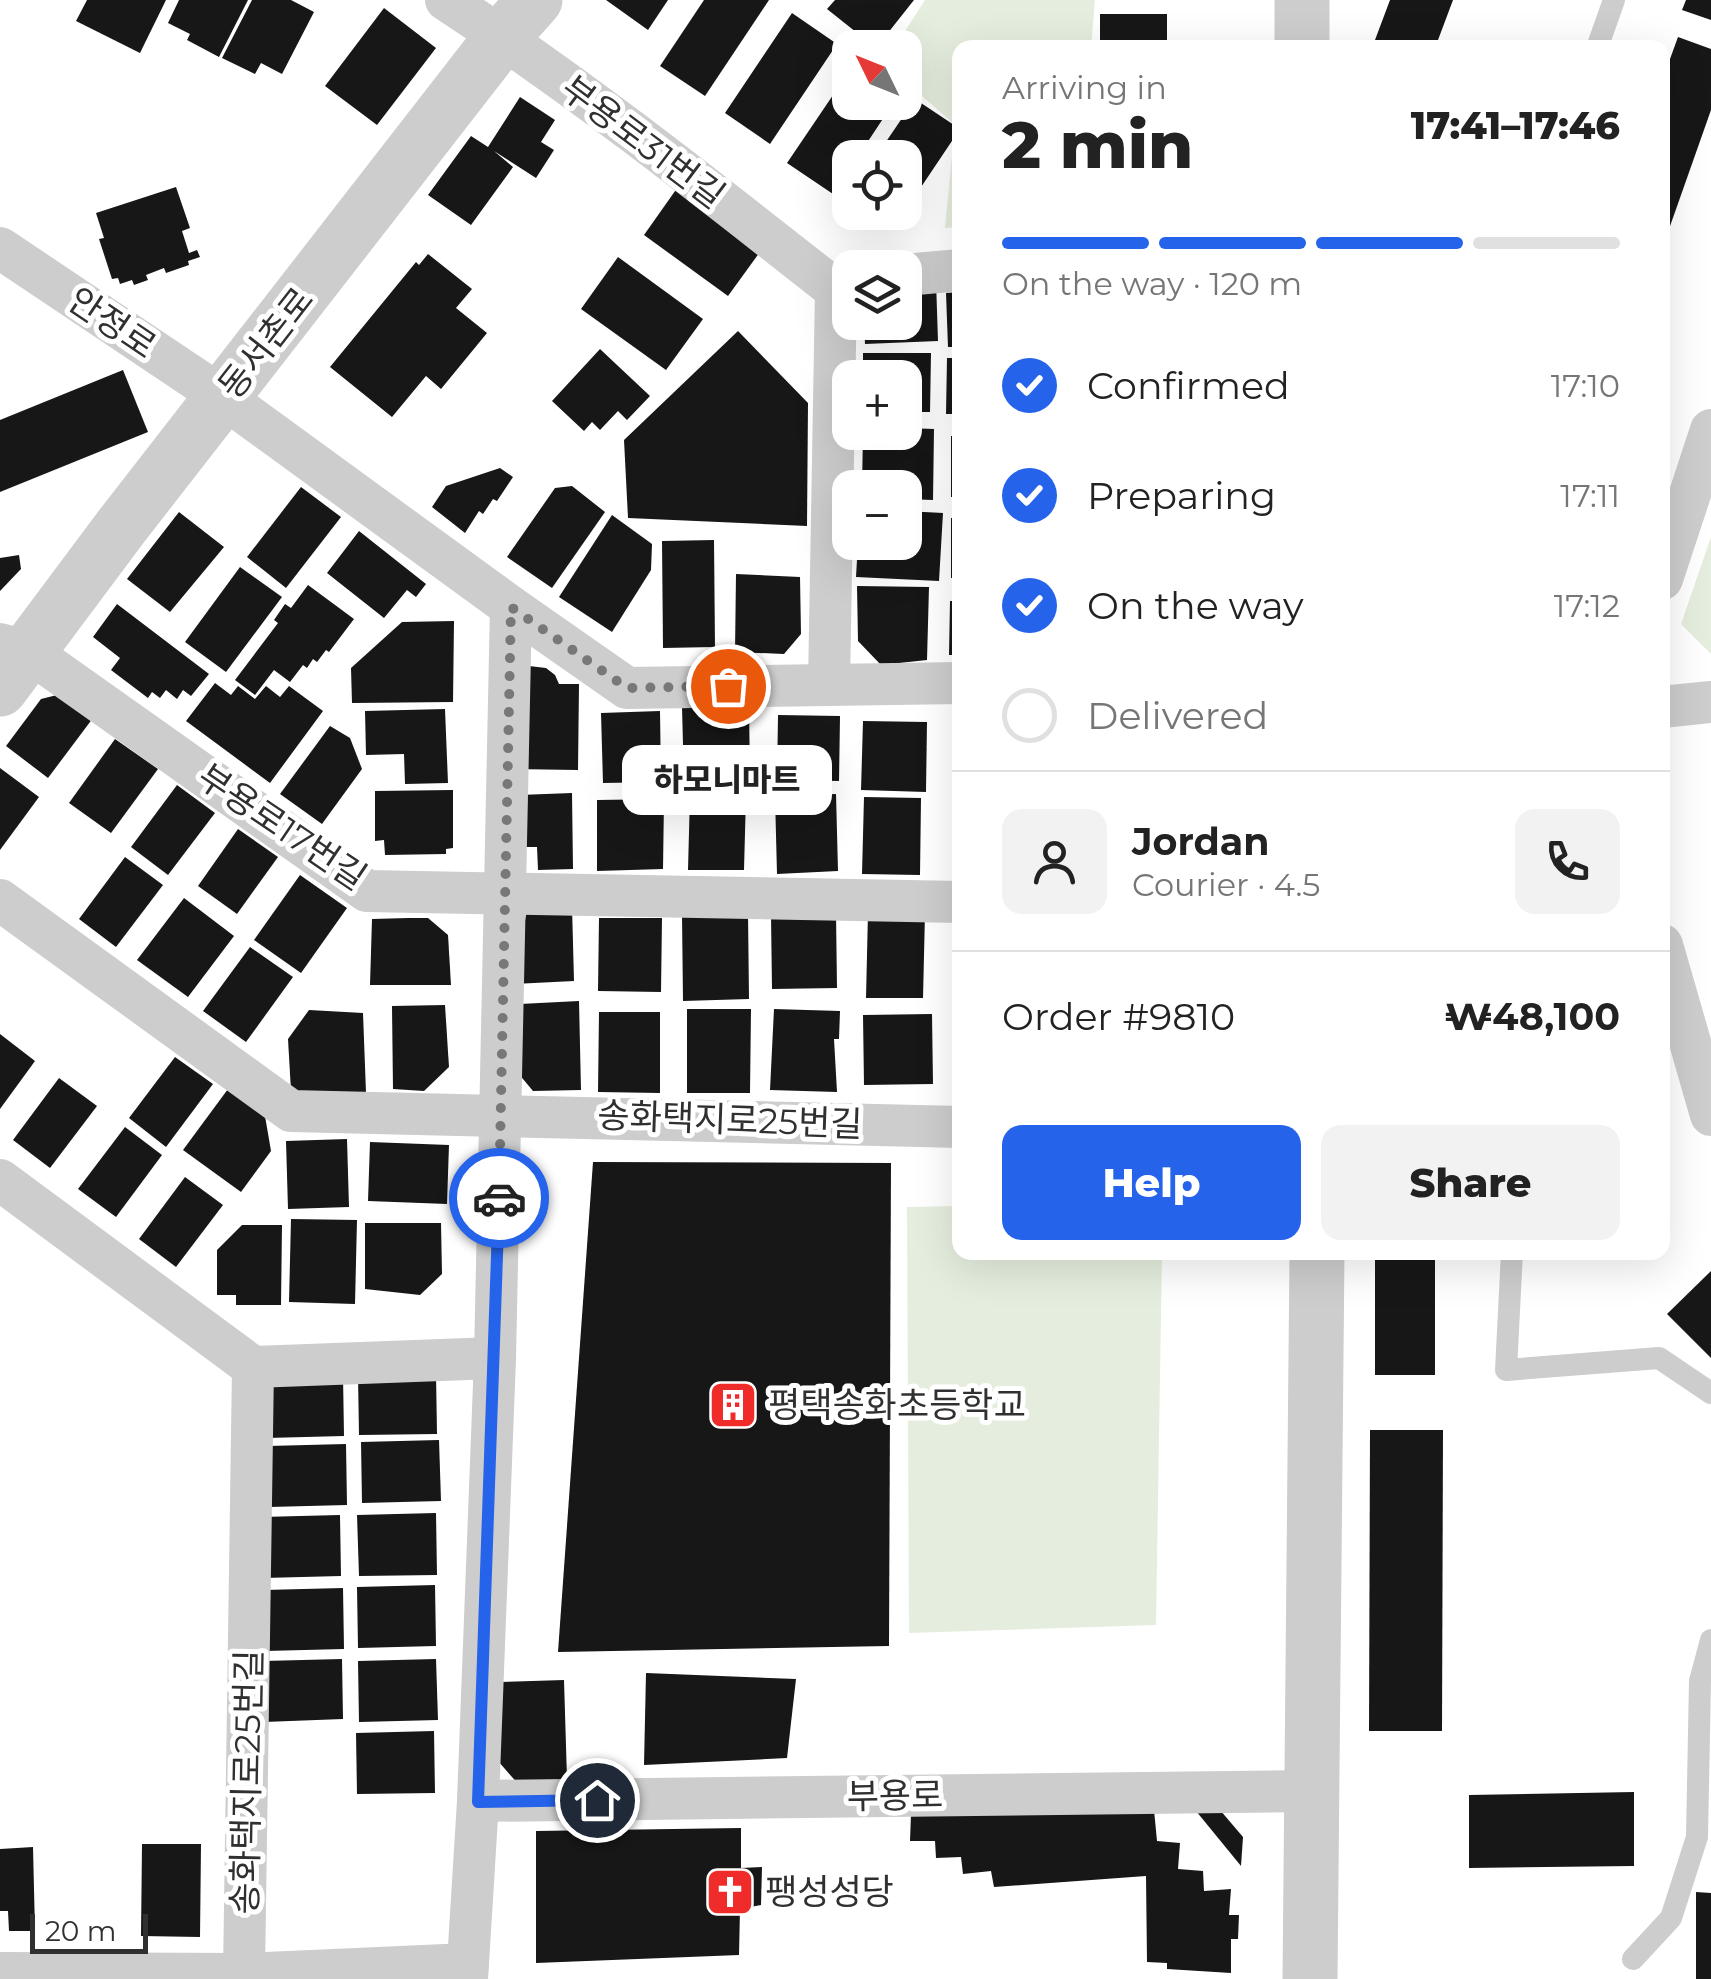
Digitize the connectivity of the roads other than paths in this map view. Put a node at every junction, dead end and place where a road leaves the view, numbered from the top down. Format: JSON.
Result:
{"nodes":[{"id":1,"x":446,"y":0,"type":"edge"},
{"id":2,"x":1302,"y":0,"type":"edge"},
{"id":3,"x":1614,"y":0,"type":"edge"},
{"id":4,"x":519,"y":18,"type":"edge"},
{"id":5,"x":1302,"y":40,"type":"edge"},
{"id":6,"x":1600,"y":40,"type":"edge"},
{"id":7,"x":0,"y":248,"type":"edge"},
{"id":8,"x":952,"y":271,"type":"edge"},
{"id":9,"x":922,"y":273,"type":"edge"},
{"id":10,"x":832,"y":280,"type":"edge"},
{"id":11,"x":841,"y":340,"type":"edge"},
{"id":12,"x":224,"y":398,"type":"junction"},
{"id":13,"x":1711,"y":430,"type":"edge"},
{"id":14,"x":1670,"y":555,"type":"edge"},
{"id":15,"x":511,"y":607,"type":"junction"},
{"id":16,"x":9,"y":661,"type":"edge"},
{"id":17,"x":952,"y":682,"type":"edge"},
{"id":18,"x":829,"y":685,"type":"junction"},
{"id":19,"x":1711,"y":702,"type":"edge"},
{"id":20,"x":1670,"y":706,"type":"edge"},
{"id":21,"x":505,"y":892,"type":"junction"},
{"id":22,"x":0,"y":900,"type":"edge"},
{"id":23,"x":952,"y":902,"type":"edge"},
{"id":24,"x":1670,"y":973,"type":"edge"},
{"id":25,"x":500,"y":1114,"type":"junction"},
{"id":26,"x":1711,"y":1116,"type":"edge"},
{"id":27,"x":952,"y":1127,"type":"edge"},
{"id":28,"x":0,"y":1180,"type":"edge"},
{"id":29,"x":1317,"y":1260,"type":"edge"},
{"id":30,"x":1512,"y":1260,"type":"edge"},
{"id":31,"x":495,"y":1358,"type":"junction"},
{"id":32,"x":254,"y":1367,"type":"junction"},
{"id":33,"x":1711,"y":1393,"type":"edge"},
{"id":34,"x":1711,"y":1640,"type":"edge"},
{"id":35,"x":1312,"y":1792,"type":"junction"},
{"id":36,"x":478,"y":1802,"type":"junction"},
{"id":37,"x":1633,"y":1958,"type":"dead end"},
{"id":38,"x":467,"y":1972,"type":"edge"},
{"id":39,"x":0,"y":1973,"type":"edge"},
{"id":40,"x":244,"y":1974,"type":"junction"},
{"id":41,"x":1310,"y":1979,"type":"edge"}],
"edges":[{"from":1,"to":4,"type":"street","name":"부용로31번길"},
{"from":2,"to":5,"type":"street"},
{"from":3,"to":6,"type":"lane"},
{"from":4,"to":10,"type":"street","name":"부용로31번길"},
{"from":4,"to":12,"type":"street","name":"동서촌로"},
{"from":7,"to":12,"type":"street","name":"안정로"},
{"from":8,"to":9,"type":"street"},
{"from":11,"to":18,"type":"street","name":"부용로31번길"},
{"from":12,"to":15,"type":"street"},
{"from":12,"to":16,"type":"street","name":"동서촌로"},
{"from":13,"to":14,"type":"street"},
{"from":15,"to":18,"type":"street"},
{"from":15,"to":21,"type":"street"},
{"from":16,"to":21,"type":"street","name":"부용로17번길"},
{"from":17,"to":18,"type":"street"},
{"from":19,"to":20,"type":"street"},
{"from":21,"to":23,"type":"street","name":"부용로17번길"},
{"from":21,"to":25,"type":"street"},
{"from":22,"to":25,"type":"street","name":"송화택지로25번길"},
{"from":24,"to":26,"type":"street"},
{"from":25,"to":27,"type":"street","name":"송화택지로25번길"},
{"from":25,"to":31,"type":"street"},
{"from":28,"to":32,"type":"street"},
{"from":29,"to":35,"type":"street"},
{"from":30,"to":33,"type":"lane"},
{"from":31,"to":32,"type":"street"},
{"from":31,"to":36,"type":"street"},
{"from":32,"to":40,"type":"street","name":"송화택지로25번길"},
{"from":34,"to":37,"type":"lane"},
{"from":35,"to":36,"type":"street","name":"부용로"},
{"from":35,"to":41,"type":"street"},
{"from":36,"to":38,"type":"street"},
{"from":38,"to":40,"type":"street"},
{"from":39,"to":40,"type":"street"}]}
